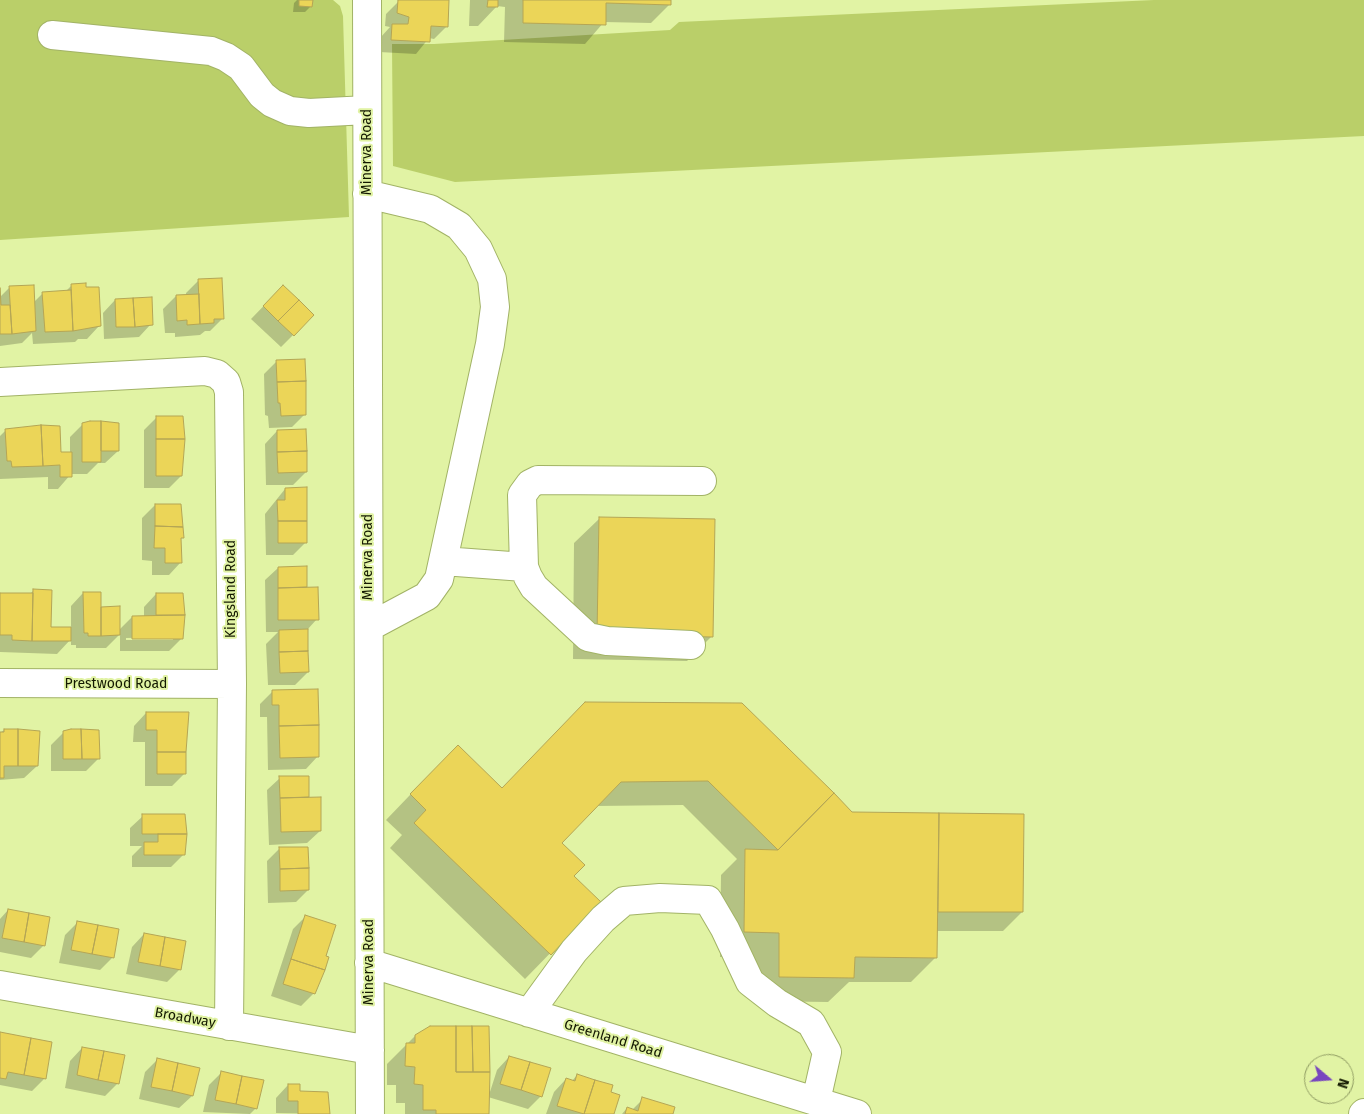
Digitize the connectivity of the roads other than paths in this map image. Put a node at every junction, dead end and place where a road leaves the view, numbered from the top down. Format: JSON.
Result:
{"nodes":[{"id":1,"x":367,"y":0,"type":"edge"},
{"id":2,"x":52,"y":35,"type":"dead end"},
{"id":3,"x":367,"y":110,"type":"junction"},
{"id":4,"x":367,"y":194,"type":"junction"},
{"id":5,"x":0,"y":382,"type":"edge"},
{"id":6,"x":702,"y":481,"type":"dead end"},
{"id":7,"x":443,"y":561,"type":"junction"},
{"id":8,"x":524,"y":567,"type":"junction"},
{"id":9,"x":368,"y":628,"type":"junction"},
{"id":10,"x":691,"y":644,"type":"dead end"},
{"id":11,"x":0,"y":683,"type":"edge"},
{"id":12,"x":232,"y":684,"type":"junction"},
{"id":13,"x":369,"y":964,"type":"junction"},
{"id":14,"x":0,"y":985,"type":"edge"},
{"id":15,"x":529,"y":1013,"type":"junction"},
{"id":16,"x":229,"y":1026,"type":"junction"},
{"id":17,"x":370,"y":1050,"type":"junction"},
{"id":18,"x":816,"y":1101,"type":"junction"},
{"id":19,"x":370,"y":1114,"type":"edge"},
{"id":20,"x":857,"y":1114,"type":"edge"}],
"edges":[{"from":1,"to":3,"type":"street","name":"Minerva Road"},
{"from":2,"to":3,"type":"street"},
{"from":3,"to":4,"type":"street","name":"Minerva Road"},
{"from":4,"to":7,"type":"street"},
{"from":4,"to":9,"type":"street","name":"Minerva Road"},
{"from":5,"to":12,"type":"street","name":"Kingsland Road"},
{"from":6,"to":8,"type":"street"},
{"from":7,"to":8,"type":"street"},
{"from":7,"to":9,"type":"street"},
{"from":8,"to":10,"type":"street"},
{"from":9,"to":13,"type":"street","name":"Minerva Road"},
{"from":11,"to":12,"type":"street","name":"Prestwood Road"},
{"from":12,"to":16,"type":"street","name":"Kingsland Road"},
{"from":13,"to":15,"type":"street","name":"Greenland Road"},
{"from":13,"to":17,"type":"street","name":"Minerva Road"},
{"from":14,"to":16,"type":"street","name":"Broadway"},
{"from":15,"to":18,"type":"street","name":"Greenland Road"},
{"from":15,"to":18,"type":"street"},
{"from":16,"to":17,"type":"street","name":"Broadway"},
{"from":17,"to":19,"type":"street","name":"Minerva Road"},
{"from":18,"to":20,"type":"street","name":"Greenland Road"}]}
